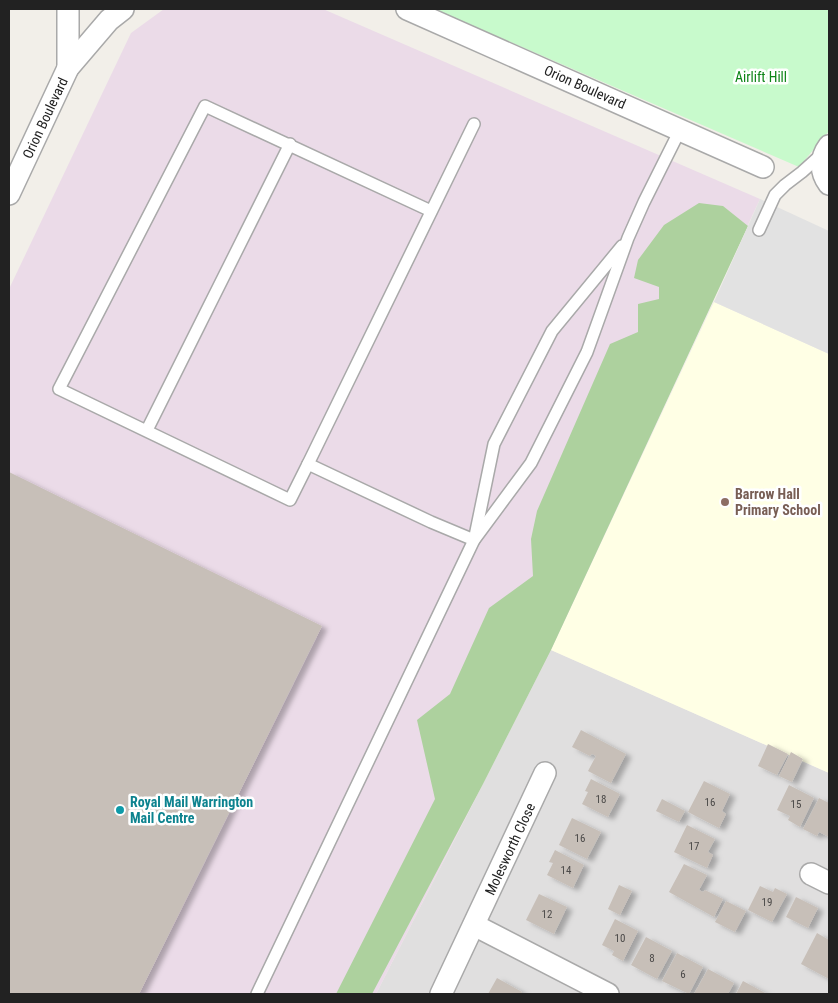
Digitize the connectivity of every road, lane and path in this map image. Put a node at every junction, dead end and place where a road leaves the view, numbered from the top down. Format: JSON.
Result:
{"nodes":[{"id":1,"x":68,"y":9,"type":"edge"},
{"id":2,"x":123,"y":9,"type":"edge"},
{"id":3,"x":406,"y":9,"type":"edge"},
{"id":4,"x":68,"y":68,"type":"junction"},
{"id":5,"x":474,"y":124,"type":"dead end"},
{"id":6,"x":680,"y":130,"type":"junction"},
{"id":7,"x":290,"y":144,"type":"junction"},
{"id":8,"x":827,"y":149,"type":"edge"},
{"id":9,"x":762,"y":167,"type":"dead end"},
{"id":10,"x":829,"y":184,"type":"edge"},
{"id":11,"x":9,"y":194,"type":"edge"},
{"id":12,"x":431,"y":211,"type":"junction"},
{"id":13,"x":759,"y":230,"type":"dead end"},
{"id":14,"x":628,"y":238,"type":"junction"},
{"id":15,"x":147,"y":430,"type":"junction"},
{"id":16,"x":308,"y":464,"type":"junction"},
{"id":17,"x":474,"y":540,"type":"junction"},
{"id":18,"x":545,"y":773,"type":"dead end"},
{"id":19,"x":474,"y":925,"type":"junction"},
{"id":20,"x":257,"y":994,"type":"edge"},
{"id":21,"x":441,"y":994,"type":"edge"},
{"id":22,"x":608,"y":994,"type":"edge"}],
"edges":[{"from":1,"to":4,"type":"street","name":"Orion Boulevard"},
{"from":2,"to":4,"type":"street","name":"Orion Boulevard"},
{"from":3,"to":6,"type":"street","name":"Orion Boulevard"},
{"from":4,"to":11,"type":"street","name":"Orion Boulevard"},
{"from":5,"to":12,"type":"lane"},
{"from":6,"to":9,"type":"street","name":"Orion Boulevard"},
{"from":6,"to":14,"type":"lane"},
{"from":7,"to":12,"type":"lane"},
{"from":7,"to":15,"type":"lane"},
{"from":7,"to":15,"type":"lane"},
{"from":8,"to":10,"type":"street"},
{"from":8,"to":13,"type":"lane"},
{"from":12,"to":16,"type":"lane"},
{"from":14,"to":17,"type":"lane"},
{"from":14,"to":17,"type":"lane"},
{"from":15,"to":16,"type":"lane"},
{"from":16,"to":17,"type":"lane"},
{"from":17,"to":20,"type":"lane"},
{"from":18,"to":19,"type":"street","name":"Molesworth Close"},
{"from":19,"to":21,"type":"street","name":"Molesworth Close"},
{"from":19,"to":22,"type":"street"}]}
